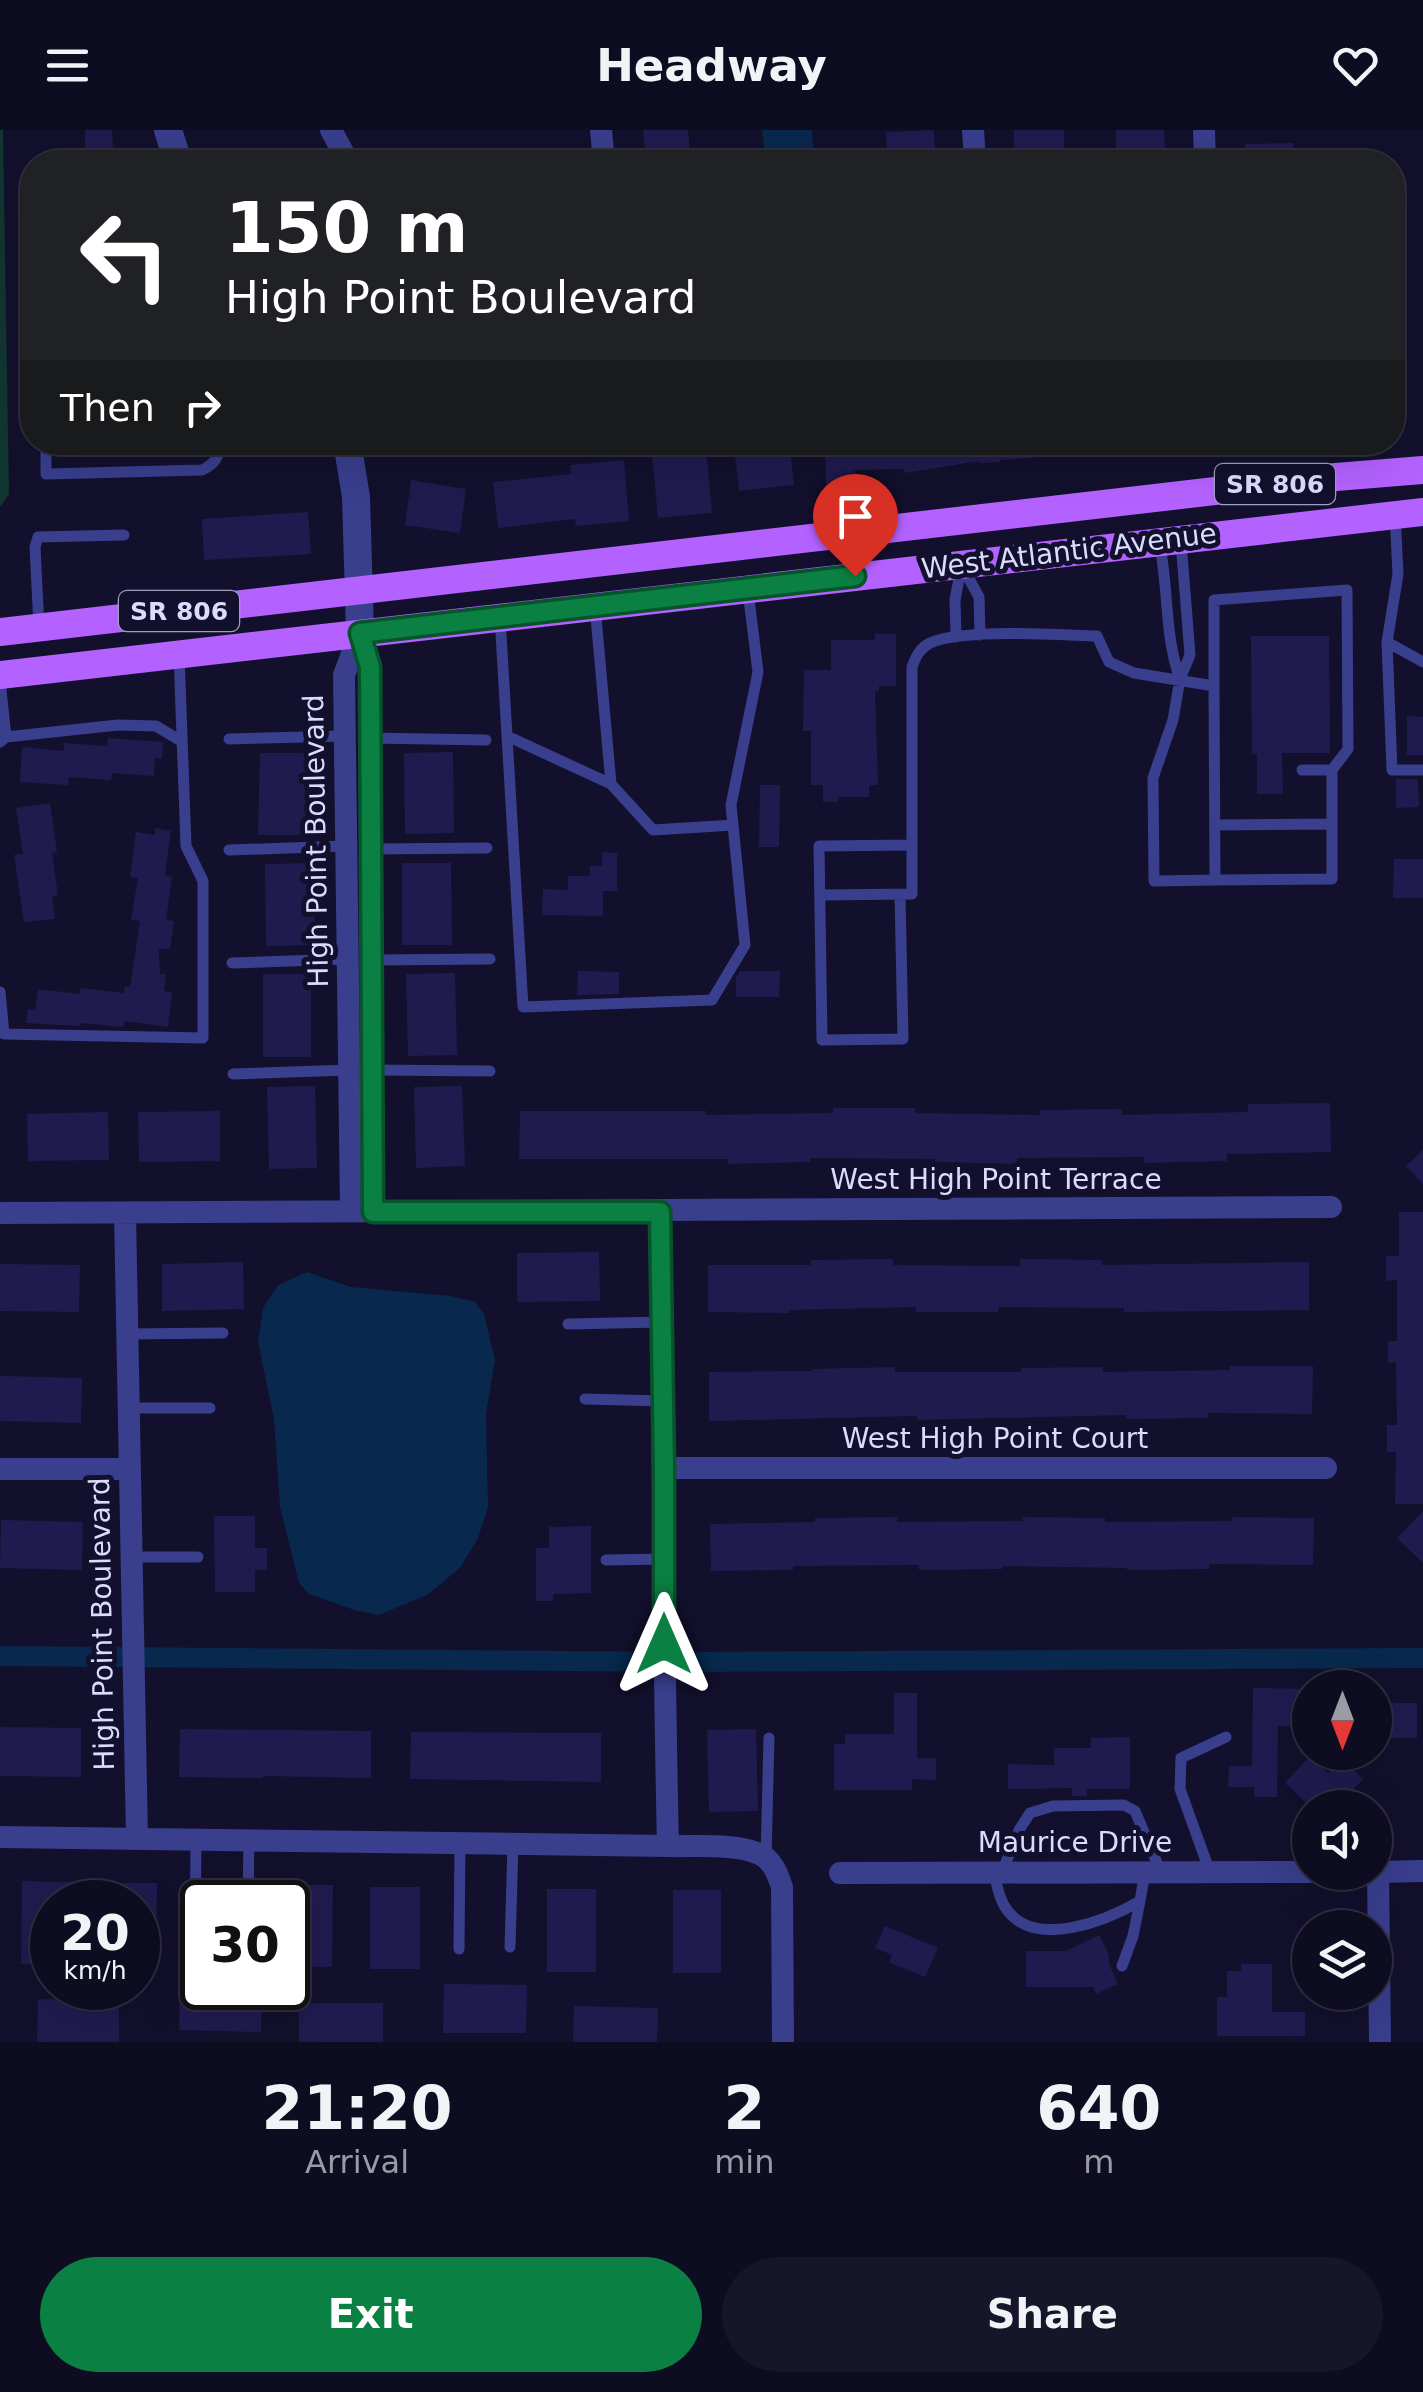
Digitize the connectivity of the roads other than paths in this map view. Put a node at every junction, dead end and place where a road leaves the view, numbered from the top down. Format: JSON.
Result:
{"nodes":[{"id":1,"x":46,"y":455,"type":"edge"},
{"id":2,"x":218,"y":455,"type":"edge"},
{"id":3,"x":349,"y":455,"type":"edge"},
{"id":4,"x":1423,"y":470,"type":"edge"},
{"id":5,"x":1409,"y":513,"type":"edge"},
{"id":6,"x":958,"y":521,"type":"junction"},
{"id":7,"x":124,"y":535,"type":"dead end"},
{"id":8,"x":1170,"y":540,"type":"junction"},
{"id":9,"x":962,"y":564,"type":"junction"},
{"id":10,"x":748,"y":589,"type":"junction"},
{"id":11,"x":358,"y":590,"type":"junction"},
{"id":12,"x":595,"y":606,"type":"junction"},
{"id":13,"x":500,"y":617,"type":"junction"},
{"id":14,"x":39,"y":627,"type":"junction"},
{"id":15,"x":0,"y":632,"type":"edge"},
{"id":16,"x":360,"y":633,"type":"junction"},
{"id":17,"x":980,"y":634,"type":"junction"},
{"id":18,"x":956,"y":637,"type":"junction"},
{"id":19,"x":1388,"y":642,"type":"junction"},
{"id":20,"x":178,"y":654,"type":"junction"},
{"id":21,"x":1423,"y":662,"type":"edge"},
{"id":22,"x":0,"y":677,"type":"edge"},
{"id":23,"x":1180,"y":679,"type":"junction"},
{"id":24,"x":1214,"y":686,"type":"junction"},
{"id":25,"x":344,"y":736,"type":"junction"},
{"id":26,"x":508,"y":736,"type":"junction"},
{"id":27,"x":371,"y":738,"type":"junction"},
{"id":28,"x":229,"y":739,"type":"dead end"},
{"id":29,"x":3,"y":740,"type":"edge"},
{"id":30,"x":486,"y":740,"type":"dead end"},
{"id":31,"x":181,"y":741,"type":"junction"},
{"id":32,"x":1302,"y":770,"type":"dead end"},
{"id":33,"x":1332,"y":770,"type":"junction"},
{"id":34,"x":1423,"y":770,"type":"edge"},
{"id":35,"x":611,"y":784,"type":"junction"},
{"id":36,"x":1332,"y":824,"type":"junction"},
{"id":37,"x":733,"y":825,"type":"junction"},
{"id":38,"x":1215,"y":825,"type":"junction"},
{"id":39,"x":346,"y":846,"type":"junction"},
{"id":40,"x":912,"y":846,"type":"junction"},
{"id":41,"x":487,"y":848,"type":"dead end"},
{"id":42,"x":371,"y":849,"type":"junction"},
{"id":43,"x":229,"y":850,"type":"dead end"},
{"id":44,"x":1215,"y":880,"type":"junction"},
{"id":45,"x":900,"y":894,"type":"junction"},
{"id":46,"x":820,"y":895,"type":"junction"},
{"id":47,"x":347,"y":959,"type":"junction"},
{"id":48,"x":490,"y":959,"type":"dead end"},
{"id":49,"x":372,"y":960,"type":"junction"},
{"id":50,"x":232,"y":963,"type":"dead end"},
{"id":51,"x":0,"y":992,"type":"edge"},
{"id":52,"x":360,"y":1070,"type":"junction"},
{"id":53,"x":490,"y":1071,"type":"dead end"},
{"id":54,"x":233,"y":1074,"type":"dead end"},
{"id":55,"x":1331,"y":1207,"type":"dead end"},
{"id":56,"x":362,"y":1212,"type":"junction"},
{"id":57,"x":660,"y":1212,"type":"junction"},
{"id":58,"x":0,"y":1213,"type":"edge"},
{"id":59,"x":125,"y":1213,"type":"junction"},
{"id":60,"x":662,"y":1322,"type":"junction"},
{"id":61,"x":568,"y":1324,"type":"dead end"},
{"id":62,"x":223,"y":1333,"type":"dead end"},
{"id":63,"x":127,"y":1334,"type":"junction"},
{"id":64,"x":585,"y":1399,"type":"dead end"},
{"id":65,"x":663,"y":1400,"type":"junction"},
{"id":66,"x":128,"y":1408,"type":"junction"},
{"id":67,"x":210,"y":1408,"type":"dead end"},
{"id":68,"x":664,"y":1468,"type":"junction"},
{"id":69,"x":1326,"y":1468,"type":"dead end"},
{"id":70,"x":0,"y":1469,"type":"edge"},
{"id":71,"x":128,"y":1469,"type":"junction"},
{"id":72,"x":132,"y":1557,"type":"junction"},
{"id":73,"x":198,"y":1557,"type":"dead end"},
{"id":74,"x":664,"y":1559,"type":"junction"},
{"id":75,"x":606,"y":1560,"type":"dead end"},
{"id":76,"x":1226,"y":1737,"type":"dead end"},
{"id":77,"x":769,"y":1738,"type":"dead end"},
{"id":78,"x":0,"y":1837,"type":"edge"},
{"id":79,"x":137,"y":1839,"type":"junction"},
{"id":80,"x":196,"y":1840,"type":"junction"},
{"id":81,"x":249,"y":1840,"type":"junction"},
{"id":82,"x":460,"y":1843,"type":"junction"},
{"id":83,"x":513,"y":1844,"type":"junction"},
{"id":84,"x":668,"y":1846,"type":"junction"},
{"id":85,"x":760,"y":1855,"type":"junction"},
{"id":86,"x":1423,"y":1871,"type":"edge"},
{"id":87,"x":840,"y":1872,"type":"dead end"},
{"id":88,"x":998,"y":1872,"type":"junction"},
{"id":89,"x":1153,"y":1872,"type":"junction"},
{"id":90,"x":1210,"y":1872,"type":"junction"},
{"id":91,"x":1292,"y":1872,"type":"edge"},
{"id":92,"x":1392,"y":1872,"type":"edge"},
{"id":93,"x":196,"y":1880,"type":"edge"},
{"id":94,"x":248,"y":1880,"type":"edge"},
{"id":95,"x":1376,"y":1890,"type":"edge"},
{"id":96,"x":1140,"y":1901,"type":"junction"},
{"id":97,"x":510,"y":1947,"type":"dead end"},
{"id":98,"x":459,"y":1949,"type":"dead end"},
{"id":99,"x":1122,"y":1966,"type":"dead end"},
{"id":100,"x":783,"y":2042,"type":"edge"},
{"id":101,"x":1380,"y":2042,"type":"edge"}],
"edges":[{"from":1,"to":2,"type":"lane"},
{"from":3,"to":11,"type":"street"},
{"from":4,"to":6,"type":"main road","name":"West Atlantic Avenue","number":"SR 806"},
{"from":5,"to":8,"type":"main road","name":"West Atlantic Avenue","number":"SR 806"},
{"from":5,"to":19,"type":"lane"},
{"from":6,"to":9,"type":"main road"},
{"from":6,"to":11,"type":"main road","name":"West Atlantic Avenue","number":"SR 806"},
{"from":7,"to":14,"type":"lane"},
{"from":8,"to":9,"type":"main road","name":"West Atlantic Avenue","number":"SR 806"},
{"from":8,"to":23,"type":"lane"},
{"from":8,"to":23,"type":"lane"},
{"from":9,"to":10,"type":"main road","name":"West Atlantic Avenue","number":"SR 806"},
{"from":9,"to":17,"type":"lane"},
{"from":9,"to":18,"type":"lane"},
{"from":10,"to":12,"type":"main road","name":"West Atlantic Avenue","number":"SR 806"},
{"from":10,"to":37,"type":"lane"},
{"from":11,"to":14,"type":"main road","name":"West Atlantic Avenue","number":"SR 806"},
{"from":11,"to":16,"type":"street"},
{"from":12,"to":13,"type":"main road","name":"West Atlantic Avenue","number":"SR 806"},
{"from":12,"to":35,"type":"lane"},
{"from":13,"to":16,"type":"main road","name":"West Atlantic Avenue","number":"SR 806"},
{"from":13,"to":26,"type":"lane"},
{"from":14,"to":15,"type":"main road","name":"West Atlantic Avenue","number":"SR 806"},
{"from":16,"to":20,"type":"main road","name":"West Atlantic Avenue","number":"SR 806"},
{"from":16,"to":25,"type":"street","name":"High Point Boulevard"},
{"from":16,"to":27,"type":"street","name":"High Point Boulevard"},
{"from":17,"to":18,"type":"lane"},
{"from":17,"to":23,"type":"lane"},
{"from":18,"to":40,"type":"lane"},
{"from":19,"to":21,"type":"lane"},
{"from":19,"to":34,"type":"lane"},
{"from":20,"to":22,"type":"main road","name":"West Atlantic Avenue","number":"SR 806"},
{"from":20,"to":31,"type":"lane"},
{"from":22,"to":29,"type":"lane"},
{"from":23,"to":24,"type":"lane"},
{"from":23,"to":44,"type":"lane"},
{"from":24,"to":33,"type":"lane"},
{"from":24,"to":38,"type":"lane"},
{"from":25,"to":28,"type":"lane"},
{"from":25,"to":39,"type":"street","name":"High Point Boulevard"},
{"from":26,"to":35,"type":"lane"},
{"from":26,"to":37,"type":"lane"},
{"from":27,"to":30,"type":"lane"},
{"from":27,"to":42,"type":"street","name":"High Point Boulevard"},
{"from":29,"to":31,"type":"lane"},
{"from":31,"to":51,"type":"lane"},
{"from":32,"to":33,"type":"lane"},
{"from":33,"to":36,"type":"lane"},
{"from":35,"to":37,"type":"lane"},
{"from":36,"to":38,"type":"lane"},
{"from":36,"to":44,"type":"lane"},
{"from":38,"to":44,"type":"lane"},
{"from":39,"to":43,"type":"lane"},
{"from":39,"to":47,"type":"street","name":"High Point Boulevard"},
{"from":40,"to":45,"type":"lane"},
{"from":40,"to":46,"type":"lane"},
{"from":41,"to":42,"type":"lane"},
{"from":42,"to":49,"type":"street","name":"High Point Boulevard"},
{"from":45,"to":46,"type":"lane"},
{"from":45,"to":46,"type":"lane"},
{"from":47,"to":50,"type":"lane"},
{"from":47,"to":52,"type":"street","name":"High Point Boulevard"},
{"from":48,"to":49,"type":"lane"},
{"from":49,"to":52,"type":"street","name":"High Point Boulevard"},
{"from":52,"to":53,"type":"lane"},
{"from":52,"to":54,"type":"lane"},
{"from":52,"to":56,"type":"street","name":"High Point Boulevard"},
{"from":55,"to":57,"type":"street","name":"West High Point Terrace"},
{"from":56,"to":57,"type":"street"},
{"from":56,"to":59,"type":"street"},
{"from":57,"to":60,"type":"street"},
{"from":58,"to":59,"type":"street"},
{"from":59,"to":63,"type":"street","name":"High Point Boulevard"},
{"from":60,"to":61,"type":"lane"},
{"from":60,"to":65,"type":"street"},
{"from":62,"to":63,"type":"lane"},
{"from":63,"to":66,"type":"street","name":"High Point Boulevard"},
{"from":64,"to":65,"type":"lane"},
{"from":65,"to":68,"type":"street"},
{"from":66,"to":67,"type":"lane"},
{"from":66,"to":71,"type":"street","name":"High Point Boulevard"},
{"from":68,"to":69,"type":"street","name":"West High Point Court"},
{"from":68,"to":74,"type":"street"},
{"from":70,"to":71,"type":"street"},
{"from":71,"to":72,"type":"street","name":"High Point Boulevard"},
{"from":72,"to":73,"type":"lane"},
{"from":72,"to":79,"type":"street","name":"High Point Boulevard"},
{"from":74,"to":75,"type":"lane"},
{"from":74,"to":84,"type":"street"},
{"from":76,"to":90,"type":"lane"},
{"from":77,"to":85,"type":"lane"},
{"from":78,"to":79,"type":"street"},
{"from":79,"to":80,"type":"street"},
{"from":80,"to":81,"type":"street"},
{"from":80,"to":93,"type":"lane"},
{"from":81,"to":82,"type":"street"},
{"from":81,"to":94,"type":"lane"},
{"from":82,"to":83,"type":"street"},
{"from":82,"to":98,"type":"lane"},
{"from":83,"to":84,"type":"street"},
{"from":83,"to":97,"type":"lane"},
{"from":84,"to":85,"type":"street"},
{"from":85,"to":100,"type":"street"},
{"from":86,"to":92,"type":"street"},
{"from":87,"to":88,"type":"street","name":"Maurice Drive"},
{"from":88,"to":89,"type":"street","name":"Maurice Drive"},
{"from":88,"to":89,"type":"lane"},
{"from":88,"to":96,"type":"lane"},
{"from":89,"to":90,"type":"street","name":"Maurice Drive"},
{"from":89,"to":96,"type":"lane"},
{"from":90,"to":91,"type":"street","name":"Maurice Drive"},
{"from":95,"to":101,"type":"street"},
{"from":96,"to":99,"type":"lane"}]}
